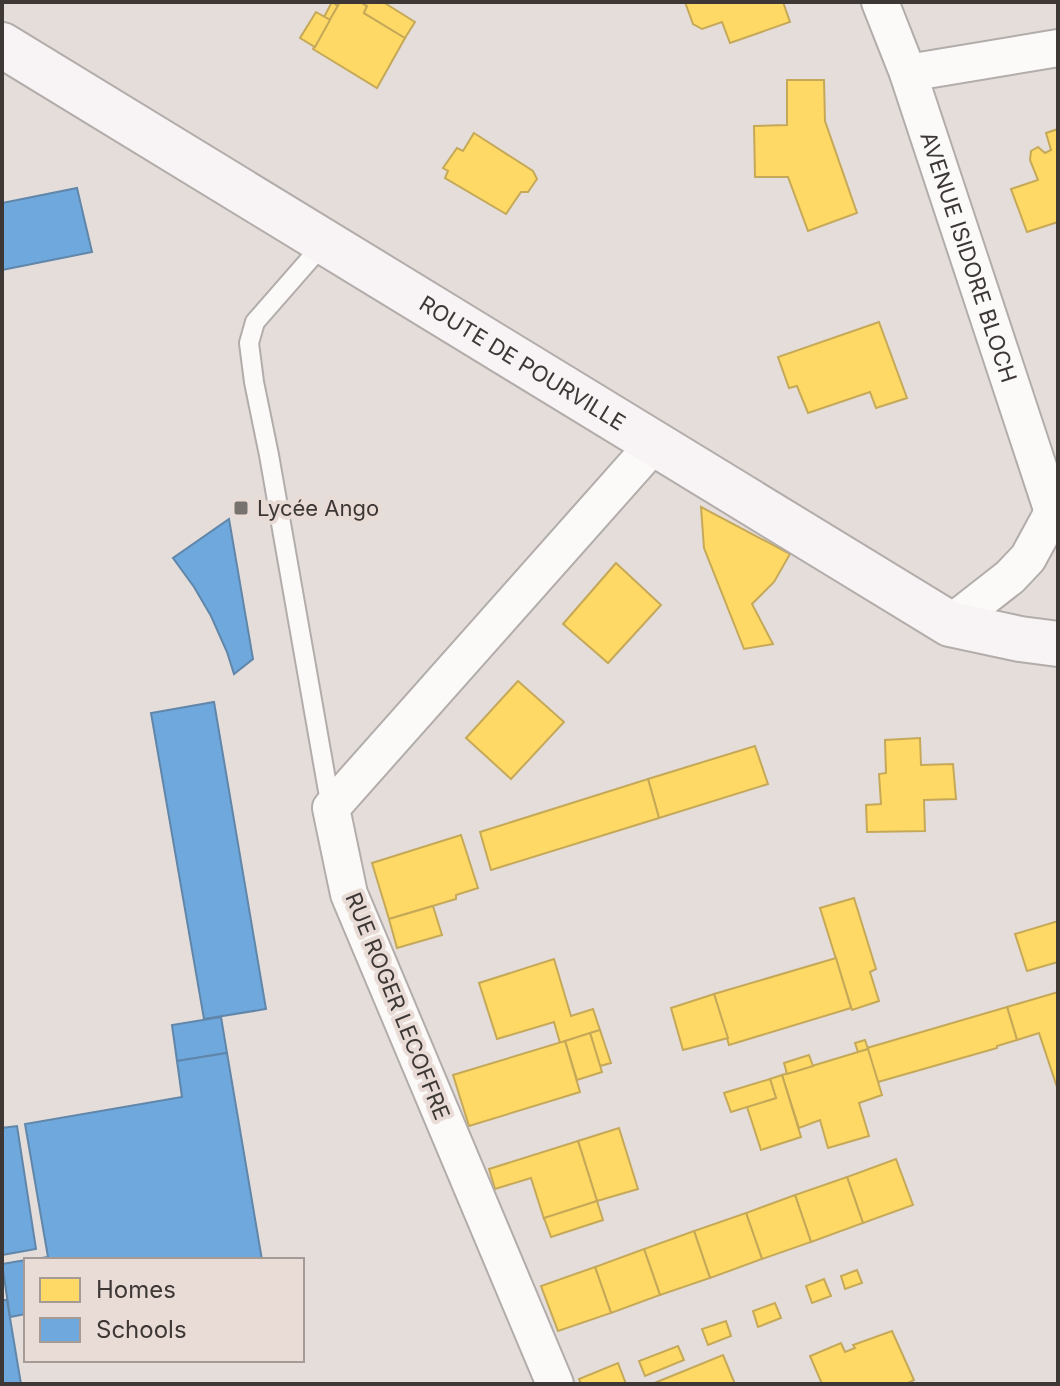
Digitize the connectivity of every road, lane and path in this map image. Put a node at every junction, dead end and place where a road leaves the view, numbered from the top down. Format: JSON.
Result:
{"nodes":[{"id":1,"x":880,"y":2,"type":"edge"},
{"id":2,"x":2,"y":45,"type":"edge"},
{"id":3,"x":1058,"y":48,"type":"edge"},
{"id":4,"x":908,"y":73,"type":"junction"},
{"id":5,"x":325,"y":242,"type":"junction"},
{"id":6,"x":655,"y":443,"type":"junction"},
{"id":7,"x":1056,"y":515,"type":"edge"},
{"id":8,"x":950,"y":624,"type":"junction"},
{"id":9,"x":1058,"y":644,"type":"edge"},
{"id":10,"x":331,"y":808,"type":"junction"},
{"id":11,"x":555,"y":1384,"type":"edge"}],
"edges":[{"from":1,"to":4,"type":"street","name":"AVENUE ISIDORE BLOCH"},
{"from":2,"to":5,"type":"main road","name":"ROUTE DE POURVILLE"},
{"from":3,"to":4,"type":"street"},
{"from":4,"to":7,"type":"street","name":"AVENUE ISIDORE BLOCH"},
{"from":5,"to":6,"type":"main road","name":"ROUTE DE POURVILLE"},
{"from":5,"to":10,"type":"lane"},
{"from":6,"to":8,"type":"main road","name":"ROUTE DE POURVILLE"},
{"from":6,"to":10,"type":"street"},
{"from":7,"to":8,"type":"street","name":"AVENUE ISIDORE BLOCH"},
{"from":8,"to":9,"type":"main road","name":"ROUTE DE POURVILLE"},
{"from":10,"to":11,"type":"street","name":"RUE ROGER LECOFFRE"}]}
